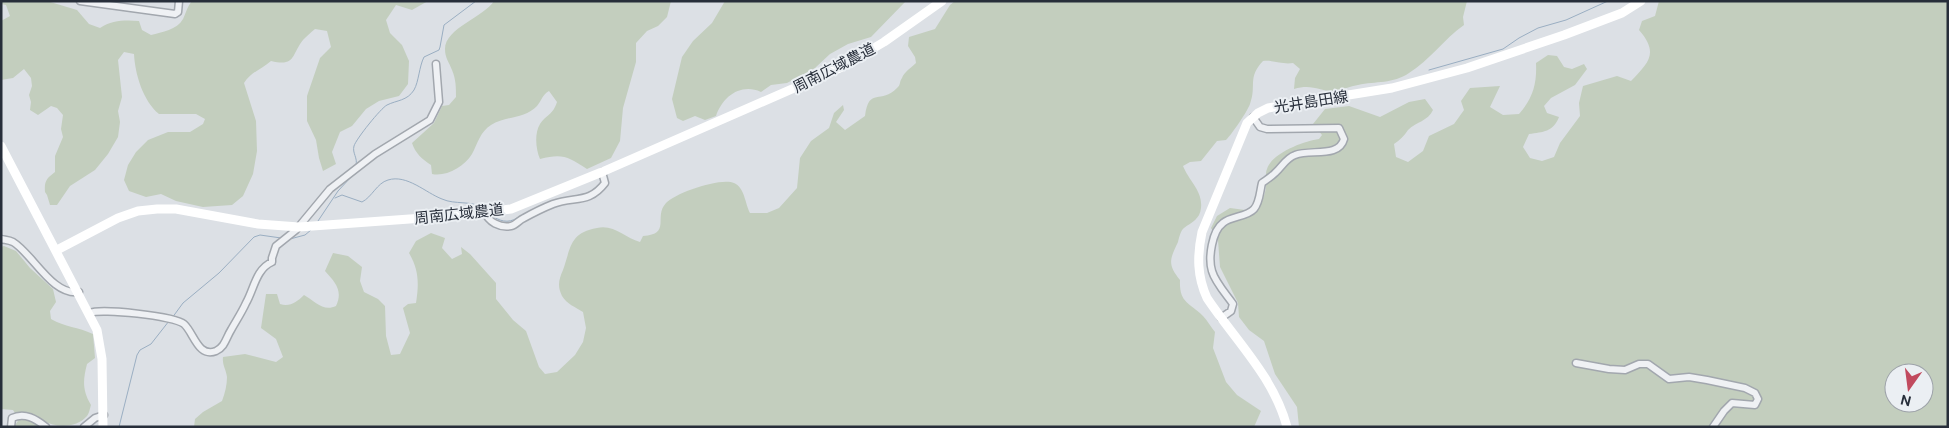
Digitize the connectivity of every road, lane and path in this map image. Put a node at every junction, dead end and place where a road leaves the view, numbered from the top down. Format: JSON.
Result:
{"nodes":[{"id":1,"x":80,"y":1,"type":"edge"},
{"id":2,"x":179,"y":1,"type":"edge"},
{"id":3,"x":942,"y":1,"type":"edge"},
{"id":4,"x":1641,"y":1,"type":"edge"},
{"id":5,"x":93,"y":2,"type":"edge"},
{"id":6,"x":436,"y":64,"type":"dead end"},
{"id":7,"x":1253,"y":117,"type":"junction"},
{"id":8,"x":1,"y":146,"type":"edge"},
{"id":9,"x":602,"y":172,"type":"junction"},
{"id":10,"x":485,"y":212,"type":"junction"},
{"id":11,"x":303,"y":227,"type":"junction"},
{"id":12,"x":1,"y":239,"type":"edge"},
{"id":13,"x":57,"y":250,"type":"junction"},
{"id":14,"x":79,"y":292,"type":"junction"},
{"id":15,"x":90,"y":313,"type":"junction"},
{"id":16,"x":1221,"y":318,"type":"junction"},
{"id":17,"x":1576,"y":363,"type":"dead end"},
{"id":18,"x":104,"y":414,"type":"junction"},
{"id":19,"x":11,"y":427,"type":"edge"},
{"id":20,"x":46,"y":427,"type":"edge"},
{"id":21,"x":84,"y":427,"type":"edge"},
{"id":22,"x":103,"y":427,"type":"edge"},
{"id":23,"x":1287,"y":427,"type":"edge"},
{"id":24,"x":1713,"y":427,"type":"edge"}],
"edges":[{"from":1,"to":5,"type":"street"},
{"from":2,"to":5,"type":"street"},
{"from":3,"to":9,"type":"street","name":"周南広域農道"},
{"from":4,"to":7,"type":"street","name":"光井島田線"},
{"from":6,"to":11,"type":"street"},
{"from":7,"to":16,"type":"street","name":"光井島田線"},
{"from":7,"to":16,"type":"street"},
{"from":8,"to":13,"type":"street"},
{"from":9,"to":10,"type":"street","name":"周南広域農道"},
{"from":9,"to":10,"type":"street"},
{"from":10,"to":11,"type":"street","name":"周南広域農道"},
{"from":11,"to":13,"type":"street","name":"周南広域農道"},
{"from":11,"to":15,"type":"street"},
{"from":12,"to":14,"type":"street"},
{"from":13,"to":14,"type":"street"},
{"from":14,"to":15,"type":"street"},
{"from":15,"to":18,"type":"street"},
{"from":16,"to":23,"type":"street","name":"光井島田線"},
{"from":17,"to":24,"type":"street"},
{"from":18,"to":21,"type":"street"},
{"from":18,"to":22,"type":"street"},
{"from":19,"to":20,"type":"street"}]}
